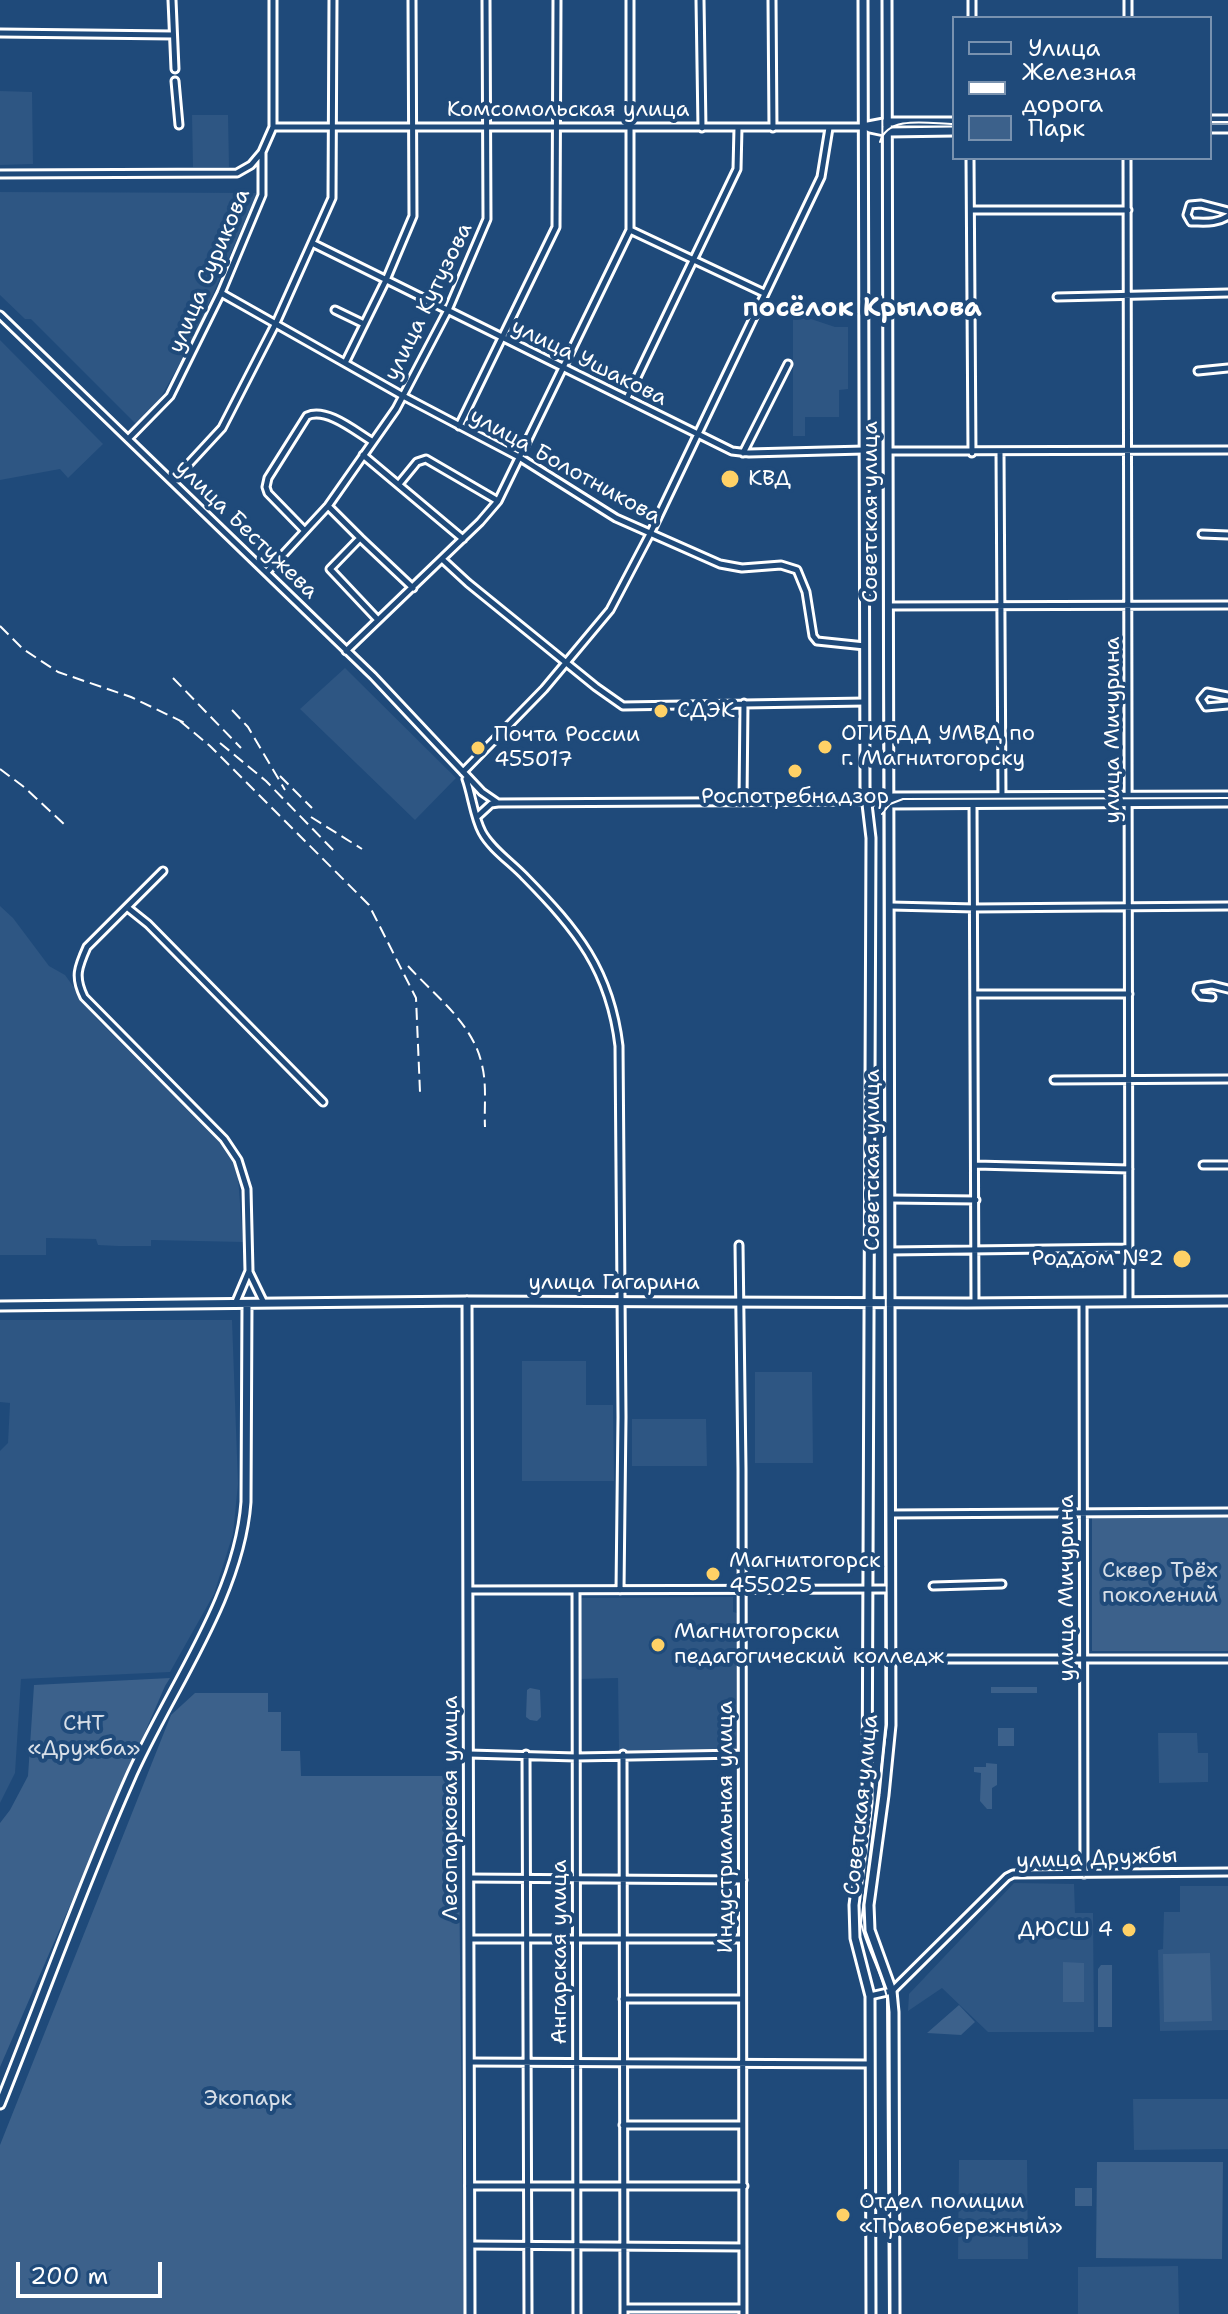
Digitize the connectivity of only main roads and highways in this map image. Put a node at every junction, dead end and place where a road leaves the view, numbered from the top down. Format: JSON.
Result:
{"nodes":[{"id":1,"x":863,"y":0,"type":"edge"},
{"id":2,"x":887,"y":0,"type":"edge"},
{"id":3,"x":889,"y":122,"type":"junction"},
{"id":4,"x":952,"y":122,"type":"edge"},
{"id":5,"x":863,"y":127,"type":"junction"},
{"id":6,"x":952,"y":131,"type":"edge"},
{"id":7,"x":889,"y":132,"type":"junction"},
{"id":8,"x":1228,"y":799,"type":"edge"},
{"id":9,"x":1130,"y":800,"type":"junction"},
{"id":10,"x":867,"y":801,"type":"junction"},
{"id":11,"x":891,"y":801,"type":"junction"},
{"id":12,"x":467,"y":1301,"type":"junction"},
{"id":13,"x":1228,"y":1301,"type":"edge"},
{"id":14,"x":870,"y":1303,"type":"junction"},
{"id":15,"x":891,"y":1303,"type":"junction"},
{"id":16,"x":247,"y":1304,"type":"junction"},
{"id":17,"x":0,"y":1306,"type":"edge"},
{"id":18,"x":0,"y":2104,"type":"edge"},
{"id":19,"x":470,"y":2314,"type":"edge"},
{"id":20,"x":871,"y":2314,"type":"edge"},
{"id":21,"x":895,"y":2314,"type":"edge"}],
"edges":[{"from":1,"to":5,"type":"main road","name":"Советская улица"},
{"from":2,"to":3,"type":"main road","name":"Советская улица"},
{"from":3,"to":4,"type":"main road","name":"Комсомольская улица"},
{"from":3,"to":5,"type":"main road","name":"Комсомольская улица"},
{"from":3,"to":7,"type":"main road","name":"Советская улица"},
{"from":5,"to":7,"type":"main road","name":"Комсомольская улица"},
{"from":5,"to":10,"type":"main road","name":"Советская улица"},
{"from":6,"to":7,"type":"main road","name":"Комсомольская улица"},
{"from":7,"to":11,"type":"main road","name":"Советская улица"},
{"from":8,"to":9,"type":"main road"},
{"from":9,"to":11,"type":"main road"},
{"from":9,"to":11,"type":"main road"},
{"from":10,"to":11,"type":"main road"},
{"from":10,"to":14,"type":"main road","name":"Советская улица"},
{"from":11,"to":15,"type":"main road","name":"Советская улица"},
{"from":12,"to":14,"type":"main road","name":"улица Гагарина"},
{"from":12,"to":16,"type":"main road","name":"улица Гагарина"},
{"from":12,"to":19,"type":"main road","name":"Лесопарковая улица"},
{"from":13,"to":15,"type":"main road","name":"улица Гагарина"},
{"from":14,"to":15,"type":"main road","name":"улица Гагарина"},
{"from":14,"to":20,"type":"main road","name":"Советская улица"},
{"from":15,"to":21,"type":"main road","name":"Советская улица"},
{"from":16,"to":17,"type":"main road","name":"улица Гагарина"},
{"from":16,"to":18,"type":"main road"}]}
